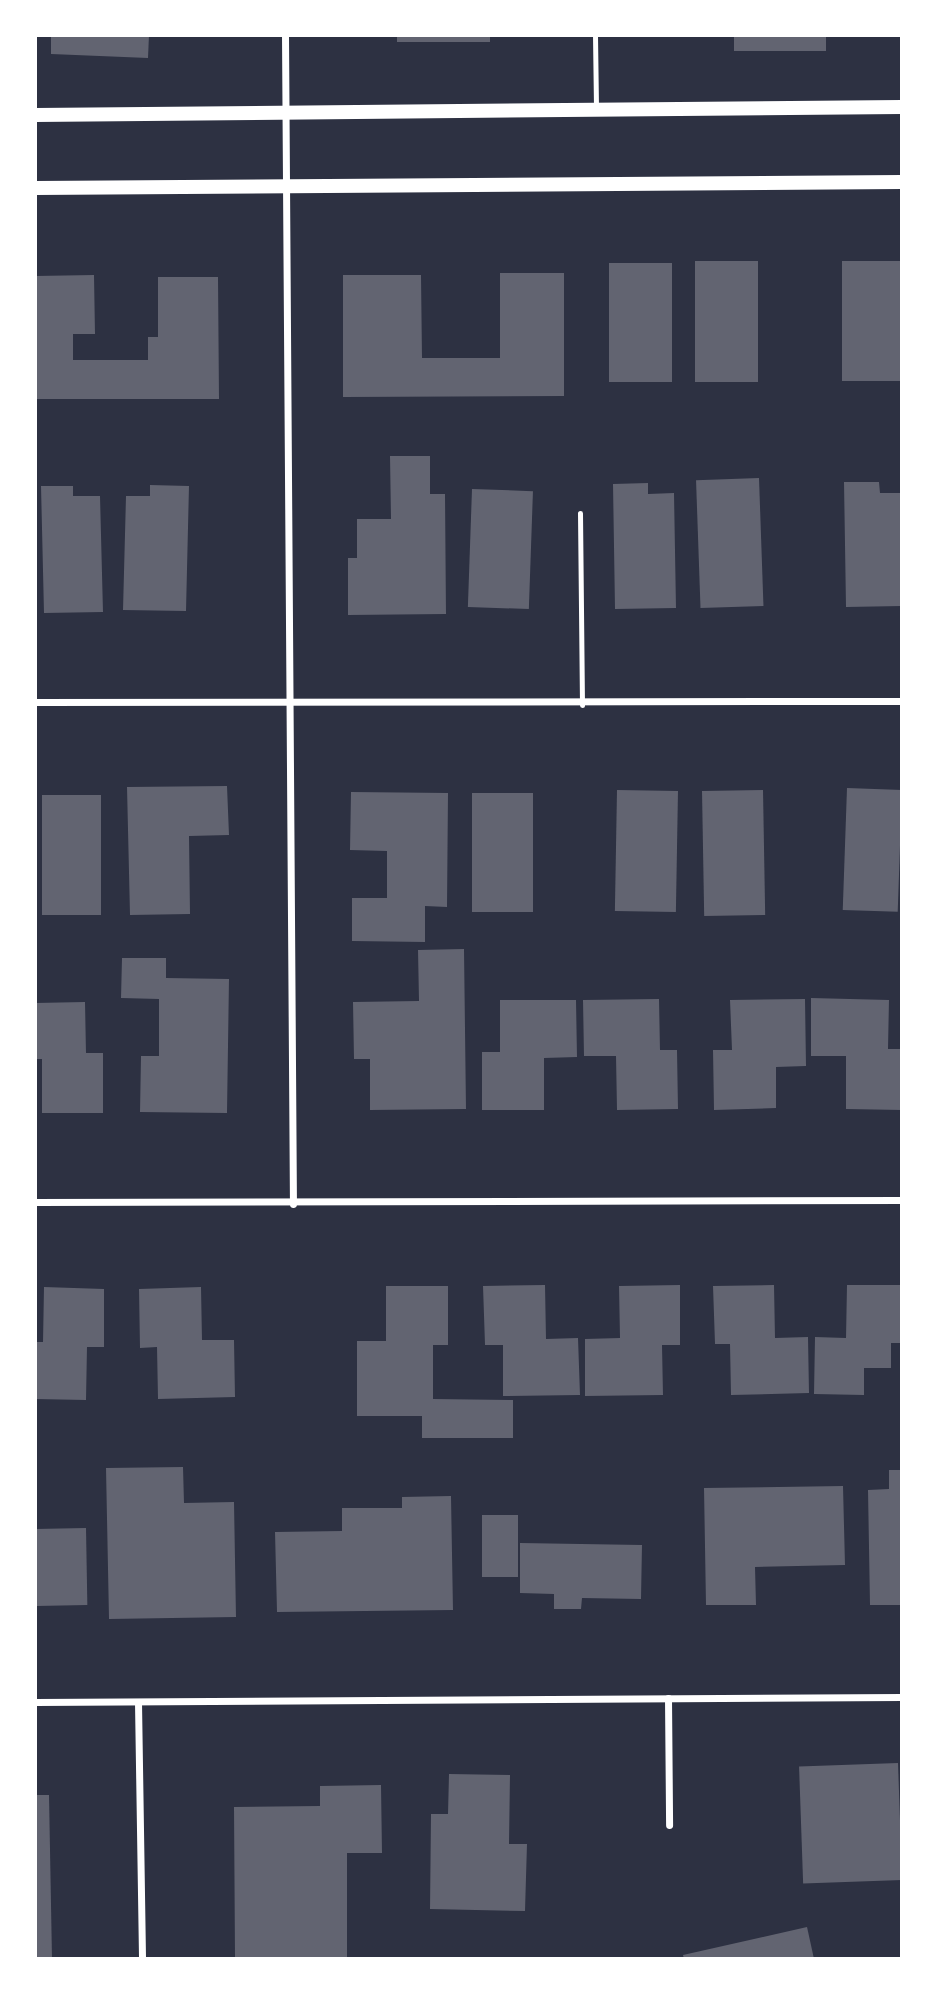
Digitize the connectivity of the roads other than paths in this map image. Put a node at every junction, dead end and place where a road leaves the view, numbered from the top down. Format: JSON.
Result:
{"nodes":[{"id":1,"x":285,"y":35,"type":"edge"},
{"id":2,"x":595,"y":35,"type":"edge"},
{"id":3,"x":902,"y":107,"type":"edge"},
{"id":4,"x":596,"y":110,"type":"junction"},
{"id":5,"x":285,"y":114,"type":"junction"},
{"id":6,"x":35,"y":115,"type":"edge"},
{"id":7,"x":902,"y":182,"type":"edge"},
{"id":8,"x":286,"y":187,"type":"junction"},
{"id":9,"x":35,"y":188,"type":"edge"},
{"id":10,"x":579,"y":513,"type":"dead end"},
{"id":11,"x":902,"y":701,"type":"edge"},
{"id":12,"x":35,"y":702,"type":"edge"},
{"id":13,"x":290,"y":705,"type":"junction"},
{"id":14,"x":582,"y":705,"type":"junction"},
{"id":15,"x":902,"y":1200,"type":"edge"},
{"id":16,"x":35,"y":1202,"type":"edge"},
{"id":17,"x":293,"y":1204,"type":"junction"},
{"id":18,"x":902,"y":1697,"type":"edge"},
{"id":19,"x":668,"y":1698,"type":"junction"},
{"id":20,"x":35,"y":1702,"type":"edge"},
{"id":21,"x":138,"y":1702,"type":"junction"},
{"id":22,"x":669,"y":1825,"type":"dead end"},
{"id":23,"x":142,"y":1959,"type":"edge"}],
"edges":[{"from":1,"to":5,"type":"street"},
{"from":2,"to":4,"type":"lane"},
{"from":3,"to":4,"type":"main road"},
{"from":4,"to":5,"type":"main road"},
{"from":5,"to":6,"type":"main road"},
{"from":5,"to":8,"type":"street"},
{"from":7,"to":8,"type":"main road"},
{"from":8,"to":9,"type":"main road"},
{"from":8,"to":13,"type":"street"},
{"from":10,"to":14,"type":"lane"},
{"from":11,"to":14,"type":"street"},
{"from":12,"to":13,"type":"street"},
{"from":13,"to":14,"type":"street"},
{"from":13,"to":17,"type":"street"},
{"from":15,"to":17,"type":"street"},
{"from":16,"to":17,"type":"street"},
{"from":18,"to":19,"type":"street"},
{"from":19,"to":21,"type":"street"},
{"from":19,"to":22,"type":"street"},
{"from":20,"to":21,"type":"street"},
{"from":21,"to":23,"type":"street"}]}
